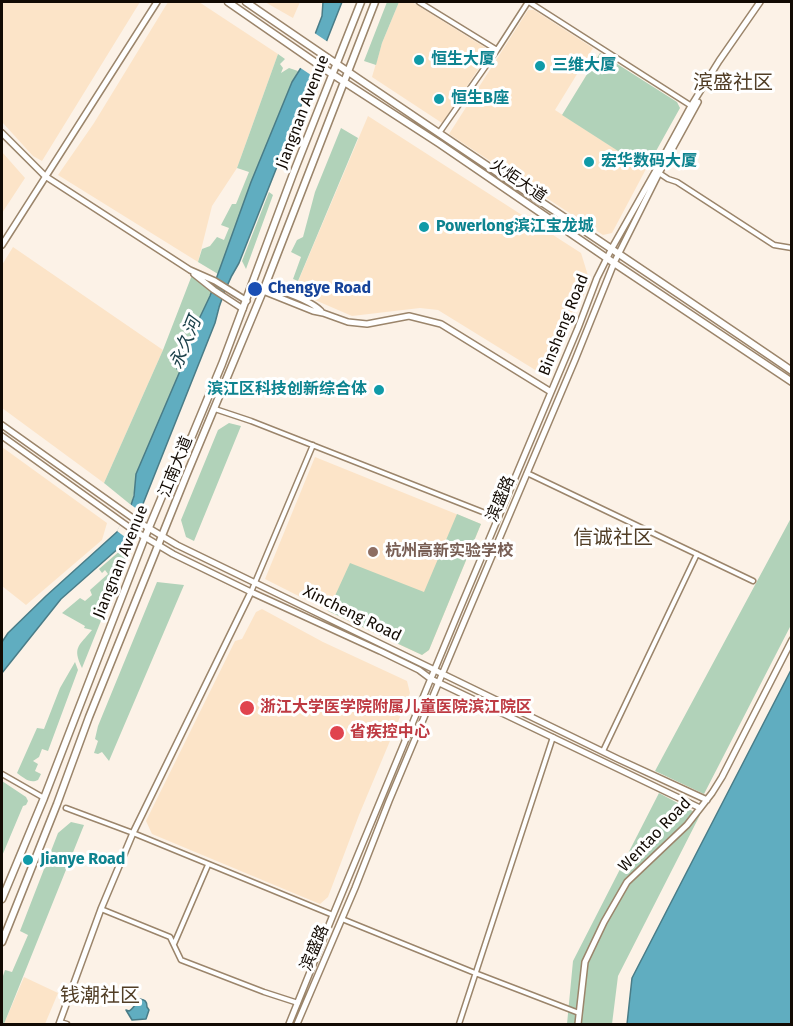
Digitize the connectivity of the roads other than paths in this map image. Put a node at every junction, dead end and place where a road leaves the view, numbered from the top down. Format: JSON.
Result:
{"nodes":[{"id":1,"x":157,"y":2,"type":"edge"},
{"id":2,"x":228,"y":2,"type":"edge"},
{"id":3,"x":246,"y":2,"type":"edge"},
{"id":4,"x":361,"y":2,"type":"edge"},
{"id":5,"x":375,"y":2,"type":"edge"},
{"id":6,"x":419,"y":2,"type":"edge"},
{"id":7,"x":529,"y":2,"type":"edge"},
{"id":8,"x":762,"y":2,"type":"edge"},
{"id":9,"x":497,"y":50,"type":"junction"},
{"id":10,"x":337,"y":64,"type":"junction"},
{"id":11,"x":348,"y":72,"type":"junction"},
{"id":12,"x":332,"y":74,"type":"junction"},
{"id":13,"x":344,"y":81,"type":"junction"},
{"id":14,"x":693,"y":107,"type":"junction"},
{"id":15,"x":2,"y":133,"type":"edge"},
{"id":16,"x":439,"y":133,"type":"junction"},
{"id":17,"x":659,"y":173,"type":"junction"},
{"id":18,"x":45,"y":176,"type":"junction"},
{"id":19,"x":2,"y":244,"type":"edge"},
{"id":20,"x":612,"y":248,"type":"junction"},
{"id":21,"x":792,"y":248,"type":"edge"},
{"id":22,"x":618,"y":253,"type":"junction"},
{"id":23,"x":606,"y":258,"type":"junction"},
{"id":24,"x":614,"y":263,"type":"junction"},
{"id":25,"x":190,"y":270,"type":"junction"},
{"id":26,"x":264,"y":288,"type":"junction"},
{"id":27,"x":247,"y":301,"type":"junction"},
{"id":28,"x":243,"y":309,"type":"junction"},
{"id":29,"x":792,"y":371,"type":"edge"},
{"id":30,"x":792,"y":382,"type":"edge"},
{"id":31,"x":551,"y":392,"type":"junction"},
{"id":32,"x":215,"y":408,"type":"junction"},
{"id":33,"x":2,"y":425,"type":"edge"},
{"id":34,"x":2,"y":436,"type":"edge"},
{"id":35,"x":313,"y":445,"type":"junction"},
{"id":36,"x":527,"y":473,"type":"junction"},
{"id":37,"x":498,"y":518,"type":"junction"},
{"id":38,"x":149,"y":528,"type":"junction"},
{"id":39,"x":145,"y":537,"type":"junction"},
{"id":40,"x":163,"y":537,"type":"junction"},
{"id":41,"x":159,"y":545,"type":"junction"},
{"id":42,"x":697,"y":554,"type":"junction"},
{"id":43,"x":753,"y":581,"type":"dead end"},
{"id":44,"x":255,"y":582,"type":"junction"},
{"id":45,"x":251,"y":591,"type":"junction"},
{"id":46,"x":792,"y":640,"type":"edge"},
{"id":47,"x":435,"y":670,"type":"junction"},
{"id":48,"x":443,"y":674,"type":"junction"},
{"id":49,"x":431,"y":679,"type":"junction"},
{"id":50,"x":439,"y":682,"type":"junction"},
{"id":51,"x":553,"y":737,"type":"junction"},
{"id":52,"x":603,"y":752,"type":"junction"},
{"id":53,"x":2,"y":774,"type":"edge"},
{"id":54,"x":44,"y":798,"type":"junction"},
{"id":55,"x":707,"y":800,"type":"junction"},
{"id":56,"x":66,"y":808,"type":"dead end"},
{"id":57,"x":700,"y":808,"type":"junction"},
{"id":58,"x":133,"y":833,"type":"junction"},
{"id":59,"x":208,"y":865,"type":"junction"},
{"id":60,"x":2,"y":899,"type":"edge"},
{"id":61,"x":101,"y":909,"type":"junction"},
{"id":62,"x":333,"y":915,"type":"junction"},
{"id":63,"x":342,"y":919,"type":"junction"},
{"id":64,"x":2,"y":942,"type":"edge"},
{"id":65,"x":174,"y":944,"type":"junction"},
{"id":66,"x":475,"y":973,"type":"junction"},
{"id":67,"x":298,"y":1003,"type":"junction"},
{"id":68,"x":579,"y":1013,"type":"junction"},
{"id":69,"x":60,"y":1023,"type":"edge"},
{"id":70,"x":67,"y":1024,"type":"edge"},
{"id":71,"x":289,"y":1024,"type":"edge"},
{"id":72,"x":297,"y":1024,"type":"edge"},
{"id":73,"x":459,"y":1024,"type":"edge"},
{"id":74,"x":578,"y":1024,"type":"edge"}],
"edges":[{"from":1,"to":18,"type":"main road"},
{"from":2,"to":12,"type":"main road","name":"火炬大道"},
{"from":3,"to":10,"type":"main road","name":"火炬大道"},
{"from":4,"to":10,"type":"main road","name":"Jiangnan Avenue"},
{"from":5,"to":11,"type":"main road","name":"江南大道"},
{"from":6,"to":9,"type":"street"},
{"from":7,"to":9,"type":"street"},
{"from":7,"to":14,"type":"street"},
{"from":8,"to":14,"type":"main road","name":"滨盛路"},
{"from":9,"to":16,"type":"street"},
{"from":10,"to":11,"type":"main road","name":"火炬大道"},
{"from":10,"to":12,"type":"main road","name":"Jiangnan Avenue"},
{"from":11,"to":13,"type":"main road","name":"江南大道"},
{"from":11,"to":16,"type":"main road","name":"火炬大道"},
{"from":12,"to":13,"type":"main road","name":"火炬大道"},
{"from":12,"to":27,"type":"main road","name":"Jiangnan Avenue"},
{"from":13,"to":23,"type":"main road","name":"火炬大道"},
{"from":13,"to":26,"type":"main road","name":"江南大道"},
{"from":14,"to":17,"type":"main road","name":"滨盛路"},
{"from":14,"to":20,"type":"main road","name":"Binsheng Road"},
{"from":15,"to":18,"type":"main road"},
{"from":16,"to":20,"type":"main road","name":"火炬大道"},
{"from":17,"to":21,"type":"street"},
{"from":17,"to":22,"type":"main road","name":"滨盛路"},
{"from":18,"to":19,"type":"main road"},
{"from":18,"to":25,"type":"main road"},
{"from":20,"to":22,"type":"main road","name":"火炬大道"},
{"from":20,"to":23,"type":"main road","name":"Binsheng Road"},
{"from":22,"to":24,"type":"main road","name":"滨盛路"},
{"from":22,"to":29,"type":"main road","name":"火炬大道"},
{"from":23,"to":24,"type":"main road","name":"火炬大道"},
{"from":23,"to":31,"type":"main road","name":"Binsheng Road"},
{"from":24,"to":30,"type":"main road","name":"火炬大道"},
{"from":24,"to":36,"type":"main road","name":"滨盛路"},
{"from":25,"to":27,"type":"main road"},
{"from":25,"to":28,"type":"main road"},
{"from":26,"to":31,"type":"main road"},
{"from":26,"to":32,"type":"main road","name":"江南大道"},
{"from":27,"to":28,"type":"main road","name":"Jiangnan Avenue"},
{"from":28,"to":38,"type":"main road","name":"Jiangnan Avenue"},
{"from":31,"to":37,"type":"main road","name":"Binsheng Road"},
{"from":32,"to":35,"type":"street"},
{"from":32,"to":40,"type":"main road","name":"江南大道"},
{"from":33,"to":38,"type":"main road","name":"Xincheng Road"},
{"from":34,"to":39,"type":"main road","name":"Xincheng Road"},
{"from":35,"to":37,"type":"street"},
{"from":35,"to":44,"type":"street"},
{"from":36,"to":42,"type":"street"},
{"from":36,"to":48,"type":"main road","name":"滨盛路"},
{"from":37,"to":47,"type":"main road","name":"Binsheng Road"},
{"from":38,"to":39,"type":"main road","name":"Jiangnan Avenue"},
{"from":38,"to":40,"type":"main road","name":"Xincheng Road"},
{"from":39,"to":41,"type":"main road","name":"Xincheng Road"},
{"from":39,"to":54,"type":"main road","name":"Jiangnan Avenue"},
{"from":40,"to":41,"type":"main road","name":"江南大道"},
{"from":40,"to":44,"type":"main road","name":"Xincheng Road"},
{"from":41,"to":45,"type":"main road","name":"Xincheng Road"},
{"from":41,"to":64,"type":"main road","name":"江南大道"},
{"from":42,"to":43,"type":"street"},
{"from":42,"to":52,"type":"street"},
{"from":44,"to":45,"type":"street"},
{"from":44,"to":47,"type":"main road","name":"Xincheng Road"},
{"from":45,"to":49,"type":"main road","name":"Xincheng Road"},
{"from":45,"to":58,"type":"main road"},
{"from":46,"to":55,"type":"main road","name":"Wentao Road"},
{"from":47,"to":48,"type":"main road","name":"Xincheng Road"},
{"from":47,"to":49,"type":"main road","name":"Binsheng Road"},
{"from":48,"to":50,"type":"main road","name":"滨盛路"},
{"from":48,"to":52,"type":"main road","name":"Xincheng Road"},
{"from":49,"to":50,"type":"main road","name":"Xincheng Road"},
{"from":49,"to":62,"type":"main road","name":"滨盛路"},
{"from":50,"to":51,"type":"main road","name":"Xincheng Road"},
{"from":50,"to":63,"type":"main road","name":"滨盛路"},
{"from":51,"to":57,"type":"main road","name":"Xincheng Road"},
{"from":51,"to":66,"type":"street"},
{"from":52,"to":55,"type":"main road","name":"Xincheng Road"},
{"from":53,"to":54,"type":"street"},
{"from":54,"to":60,"type":"main road","name":"Jiangnan Avenue"},
{"from":55,"to":57,"type":"main road","name":"Wentao Road"},
{"from":56,"to":58,"type":"street"},
{"from":57,"to":68,"type":"main road","name":"Wentao Road"},
{"from":58,"to":59,"type":"street"},
{"from":58,"to":61,"type":"main road"},
{"from":59,"to":62,"type":"street"},
{"from":59,"to":65,"type":"street"},
{"from":61,"to":65,"type":"street"},
{"from":61,"to":69,"type":"main road"},
{"from":62,"to":67,"type":"main road","name":"滨盛路"},
{"from":63,"to":66,"type":"street"},
{"from":63,"to":72,"type":"main road","name":"滨盛路"},
{"from":65,"to":67,"type":"street"},
{"from":66,"to":68,"type":"street"},
{"from":66,"to":73,"type":"street"},
{"from":67,"to":71,"type":"main road","name":"滨盛路"},
{"from":68,"to":74,"type":"main road","name":"Wentao Road"},
{"from":69,"to":70,"type":"street"}]}
